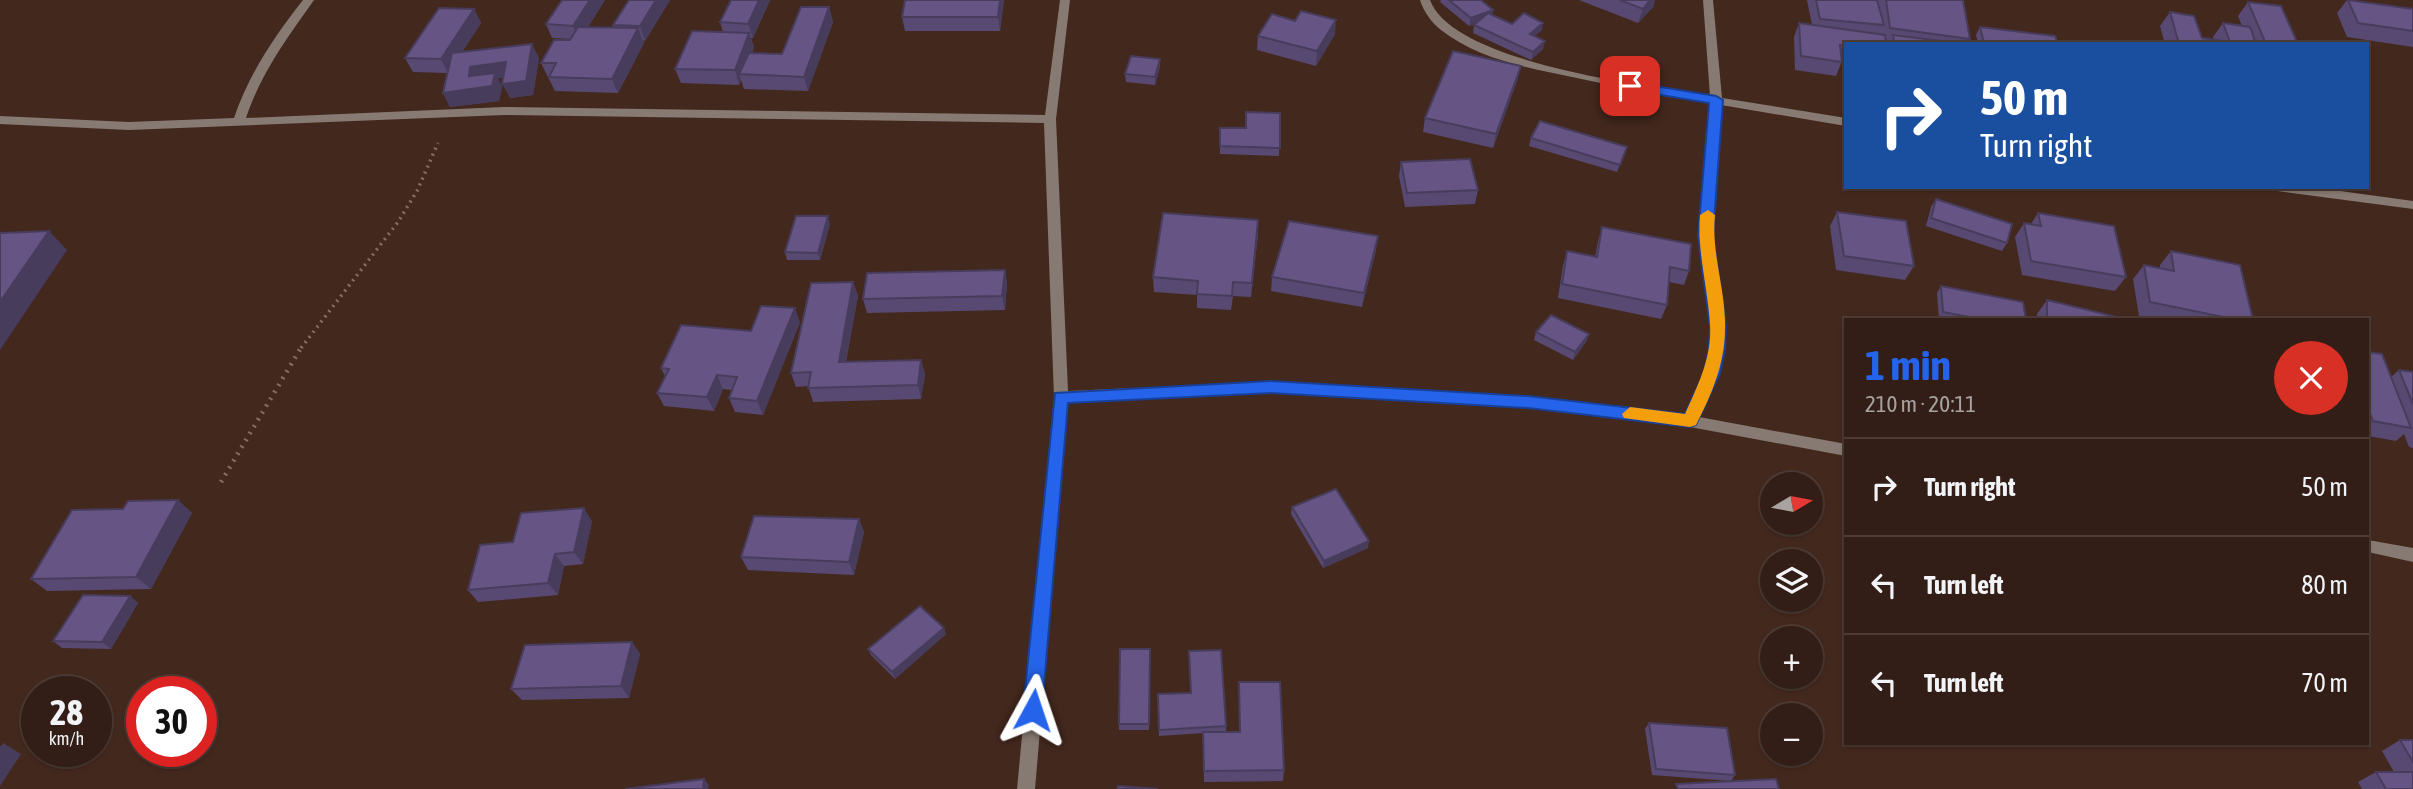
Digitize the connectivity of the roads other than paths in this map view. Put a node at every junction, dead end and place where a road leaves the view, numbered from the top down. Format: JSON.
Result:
{"nodes":[{"id":1,"x":309,"y":0,"type":"edge"},
{"id":2,"x":1065,"y":0,"type":"edge"},
{"id":3,"x":1425,"y":0,"type":"edge"},
{"id":4,"x":1709,"y":0,"type":"edge"},
{"id":5,"x":1716,"y":100,"type":"junction"},
{"id":6,"x":1050,"y":119,"type":"junction"},
{"id":7,"x":0,"y":120,"type":"edge"},
{"id":8,"x":239,"y":120,"type":"junction"},
{"id":9,"x":1844,"y":122,"type":"edge"},
{"id":10,"x":2292,"y":189,"type":"edge"},
{"id":11,"x":2413,"y":205,"type":"edge"},
{"id":12,"x":1061,"y":397,"type":"junction"},
{"id":13,"x":1690,"y":421,"type":"junction"},
{"id":14,"x":1844,"y":450,"type":"edge"},
{"id":15,"x":2369,"y":546,"type":"edge"},
{"id":16,"x":2413,"y":555,"type":"edge"},
{"id":17,"x":1026,"y":789,"type":"edge"}],
"edges":[{"from":1,"to":8,"type":"street"},
{"from":2,"to":6,"type":"street"},
{"from":3,"to":5,"type":"street"},
{"from":4,"to":5,"type":"street"},
{"from":5,"to":9,"type":"street"},
{"from":5,"to":13,"type":"street"},
{"from":6,"to":8,"type":"street"},
{"from":6,"to":12,"type":"street"},
{"from":7,"to":8,"type":"street"},
{"from":10,"to":11,"type":"street"},
{"from":12,"to":13,"type":"street"},
{"from":12,"to":17,"type":"street"},
{"from":13,"to":14,"type":"street"},
{"from":15,"to":16,"type":"street"}]}
